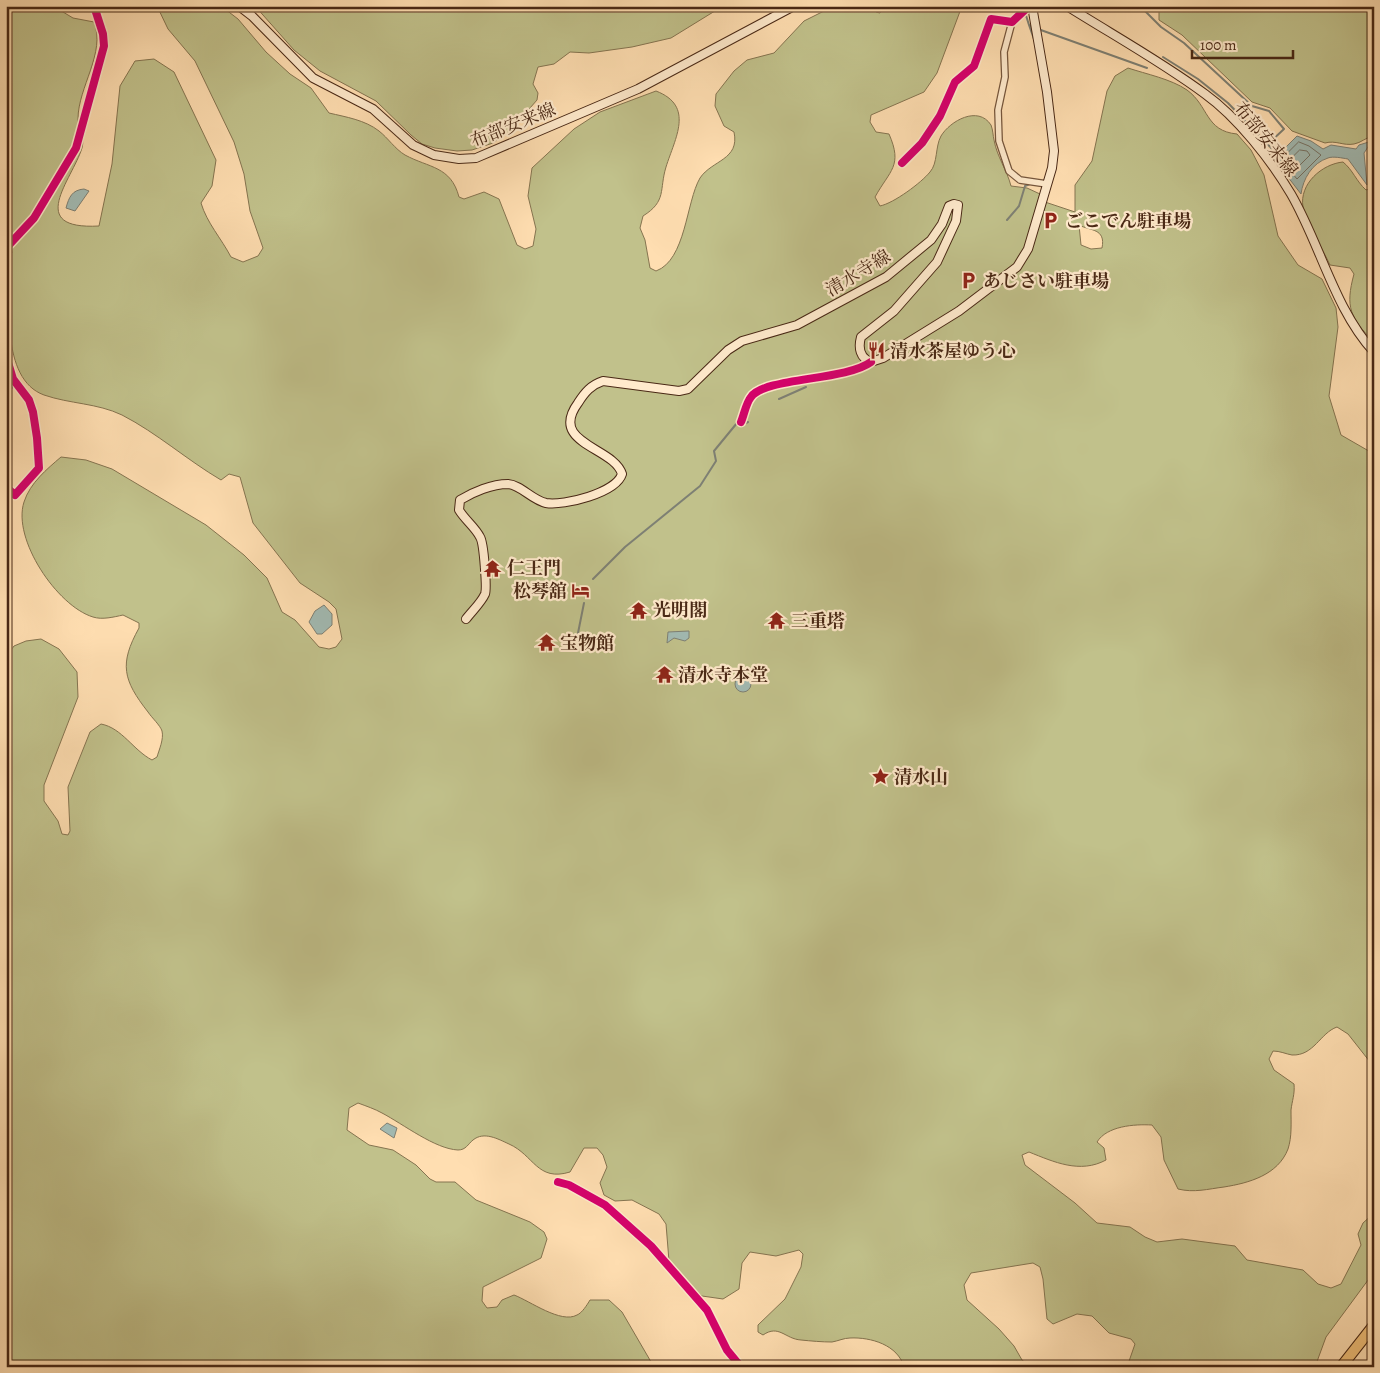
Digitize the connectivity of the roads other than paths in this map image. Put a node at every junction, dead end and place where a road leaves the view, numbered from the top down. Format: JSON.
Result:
{"nodes":[{"id":1,"x":94,"y":6,"type":"edge"},
{"id":2,"x":239,"y":6,"type":"edge"},
{"id":3,"x":794,"y":6,"type":"edge"},
{"id":4,"x":1030,"y":6,"type":"edge"},
{"id":5,"x":1067,"y":6,"type":"edge"},
{"id":6,"x":1012,"y":22,"type":"junction"},
{"id":7,"x":902,"y":163,"type":"dead end"},
{"id":8,"x":1047,"y":184,"type":"junction"},
{"id":9,"x":6,"y":248,"type":"edge"},
{"id":10,"x":1374,"y":352,"type":"edge"},
{"id":11,"x":6,"y":356,"type":"edge"},
{"id":12,"x":872,"y":362,"type":"junction"},
{"id":13,"x":13,"y":379,"type":"junction"},
{"id":14,"x":6,"y":392,"type":"edge"},
{"id":15,"x":741,"y":422,"type":"dead end"},
{"id":16,"x":6,"y":487,"type":"edge"},
{"id":17,"x":466,"y":619,"type":"dead end"},
{"id":18,"x":558,"y":1182,"type":"dead end"},
{"id":19,"x":1374,"y":1326,"type":"edge"},
{"id":20,"x":741,"y":1367,"type":"edge"},
{"id":21,"x":1341,"y":1367,"type":"edge"}],
"edges":[{"from":1,"to":9,"type":"street"},
{"from":2,"to":3,"type":"main road","name":"布部安来線"},
{"from":4,"to":6,"type":"street"},
{"from":4,"to":8,"type":"main road"},
{"from":5,"to":10,"type":"main road","name":"布部安来線"},
{"from":6,"to":7,"type":"street"},
{"from":6,"to":8,"type":"street"},
{"from":8,"to":12,"type":"main road"},
{"from":11,"to":13,"type":"street"},
{"from":12,"to":15,"type":"street"},
{"from":12,"to":17,"type":"main road","name":"清水寺線"},
{"from":13,"to":14,"type":"street"},
{"from":13,"to":16,"type":"street"},
{"from":18,"to":20,"type":"street"},
{"from":19,"to":21,"type":"highway"}]}
